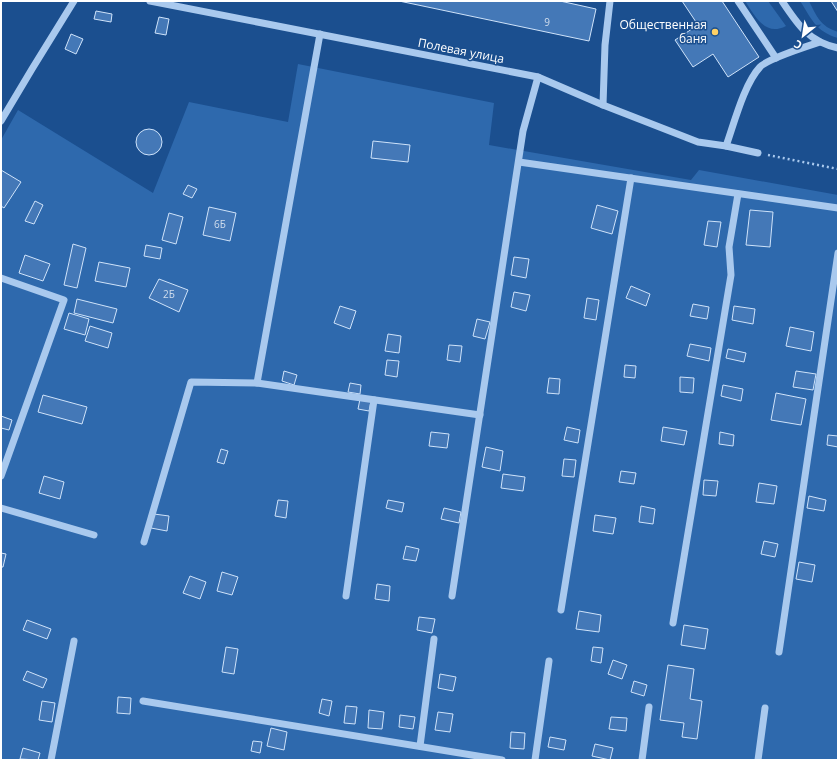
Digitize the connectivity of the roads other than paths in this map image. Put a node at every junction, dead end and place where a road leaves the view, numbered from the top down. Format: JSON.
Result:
{"nodes":[{"id":1,"x":74,"y":1,"type":"edge"},
{"id":2,"x":150,"y":1,"type":"edge"},
{"id":3,"x":610,"y":1,"type":"edge"},
{"id":4,"x":738,"y":1,"type":"edge"},
{"id":5,"x":782,"y":1,"type":"edge"},
{"id":6,"x":320,"y":34,"type":"junction"},
{"id":7,"x":820,"y":42,"type":"junction"},
{"id":8,"x":838,"y":48,"type":"edge"},
{"id":9,"x":776,"y":58,"type":"junction"},
{"id":10,"x":538,"y":77,"type":"junction"},
{"id":11,"x":603,"y":105,"type":"junction"},
{"id":12,"x":1,"y":122,"type":"edge"},
{"id":13,"x":726,"y":146,"type":"junction"},
{"id":14,"x":758,"y":153,"type":"road end"},
{"id":15,"x":519,"y":162,"type":"junction"},
{"id":16,"x":631,"y":178,"type":"junction"},
{"id":17,"x":738,"y":194,"type":"junction"},
{"id":18,"x":838,"y":208,"type":"edge"},
{"id":19,"x":838,"y":253,"type":"edge"},
{"id":20,"x":1,"y":278,"type":"edge"},
{"id":21,"x":257,"y":383,"type":"junction"},
{"id":22,"x":374,"y":400,"type":"junction"},
{"id":23,"x":480,"y":415,"type":"junction"},
{"id":24,"x":1,"y":476,"type":"edge"},
{"id":25,"x":1,"y":508,"type":"edge"},
{"id":26,"x":94,"y":535,"type":"dead end"},
{"id":27,"x":144,"y":542,"type":"dead end"},
{"id":28,"x":346,"y":596,"type":"dead end"},
{"id":29,"x":452,"y":596,"type":"dead end"},
{"id":30,"x":561,"y":610,"type":"dead end"},
{"id":31,"x":673,"y":623,"type":"dead end"},
{"id":32,"x":434,"y":639,"type":"dead end"},
{"id":33,"x":74,"y":641,"type":"dead end"},
{"id":34,"x":779,"y":652,"type":"dead end"},
{"id":35,"x":549,"y":661,"type":"dead end"},
{"id":36,"x":143,"y":701,"type":"dead end"},
{"id":37,"x":650,"y":707,"type":"dead end"},
{"id":38,"x":765,"y":708,"type":"dead end"},
{"id":39,"x":420,"y":746,"type":"junction"},
{"id":40,"x":51,"y":760,"type":"edge"},
{"id":41,"x":502,"y":760,"type":"edge"},
{"id":42,"x":535,"y":760,"type":"edge"},
{"id":43,"x":642,"y":760,"type":"edge"},
{"id":44,"x":758,"y":760,"type":"edge"}],
"edges":[{"from":1,"to":12,"type":"street"},
{"from":2,"to":6,"type":"street","name":"Полевая улица"},
{"from":3,"to":11,"type":"street"},
{"from":4,"to":9,"type":"street"},
{"from":5,"to":7,"type":"street"},
{"from":6,"to":10,"type":"street","name":"Полевая улица"},
{"from":6,"to":21,"type":"street"},
{"from":7,"to":8,"type":"street"},
{"from":7,"to":9,"type":"street"},
{"from":9,"to":13,"type":"street"},
{"from":10,"to":11,"type":"street","name":"Полевая улица"},
{"from":10,"to":15,"type":"street"},
{"from":11,"to":13,"type":"street","name":"Полевая улица"},
{"from":13,"to":14,"type":"street","name":"Полевая улица"},
{"from":15,"to":16,"type":"street"},
{"from":15,"to":23,"type":"street"},
{"from":16,"to":17,"type":"street"},
{"from":16,"to":30,"type":"street"},
{"from":17,"to":18,"type":"street"},
{"from":17,"to":31,"type":"street"},
{"from":19,"to":34,"type":"street"},
{"from":20,"to":24,"type":"street"},
{"from":21,"to":22,"type":"street"},
{"from":21,"to":27,"type":"street"},
{"from":22,"to":23,"type":"street"},
{"from":22,"to":28,"type":"street"},
{"from":23,"to":29,"type":"street"},
{"from":25,"to":26,"type":"street"},
{"from":32,"to":39,"type":"street"},
{"from":33,"to":40,"type":"street"},
{"from":35,"to":42,"type":"street"},
{"from":36,"to":39,"type":"street"},
{"from":37,"to":43,"type":"street"},
{"from":38,"to":44,"type":"street"},
{"from":39,"to":41,"type":"street"}]}
